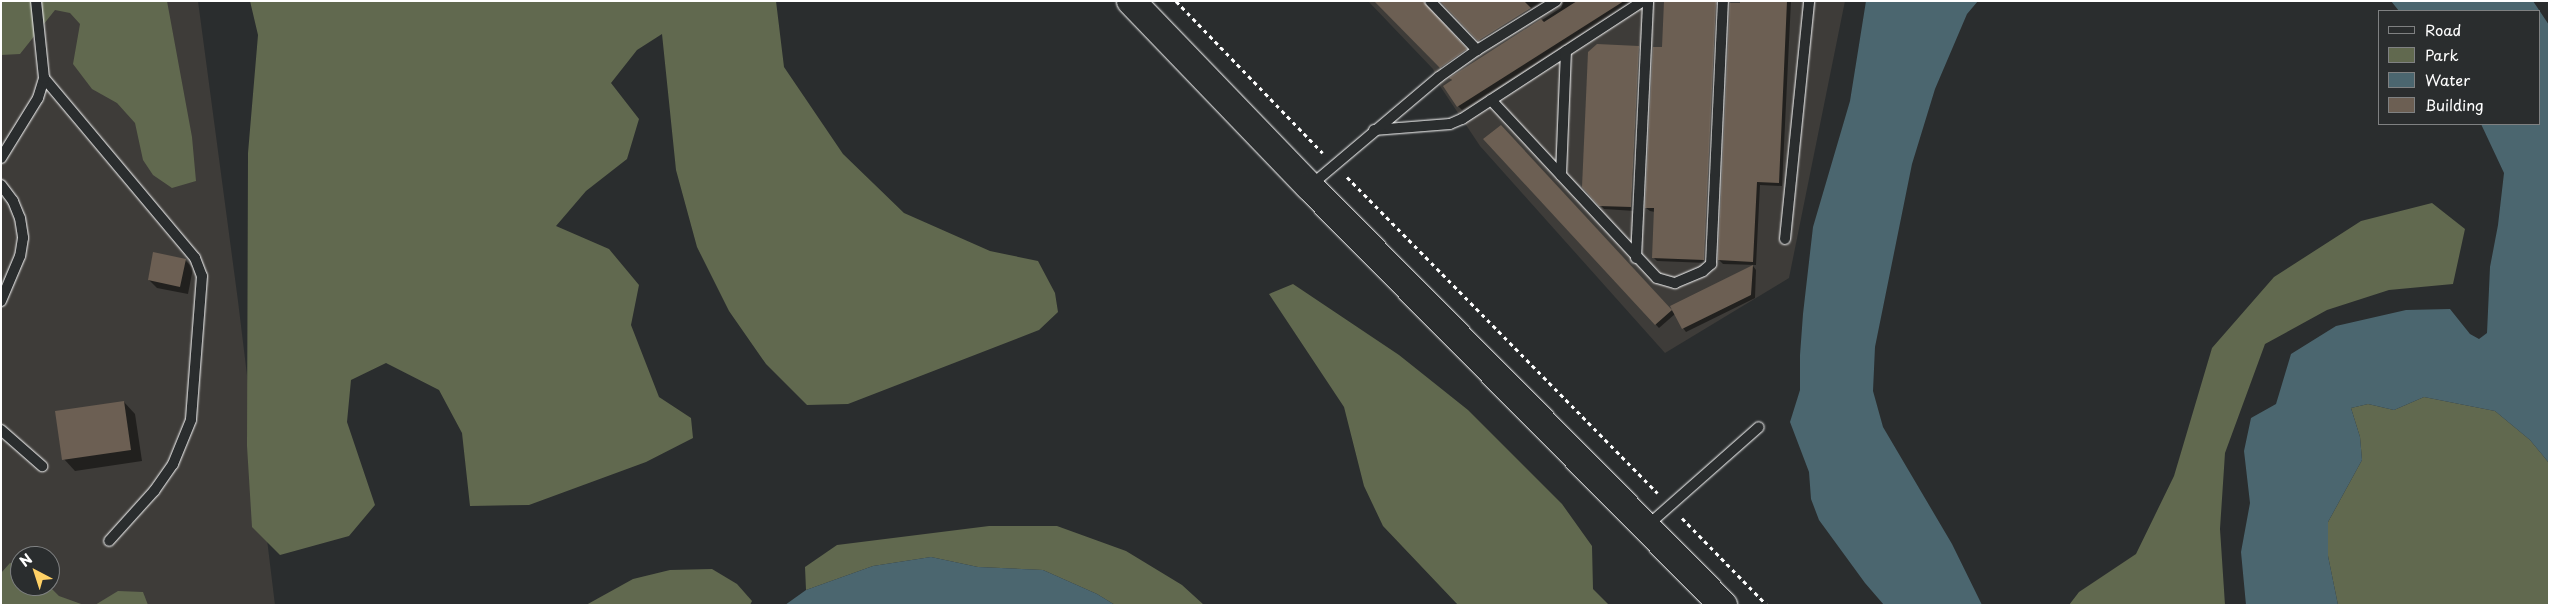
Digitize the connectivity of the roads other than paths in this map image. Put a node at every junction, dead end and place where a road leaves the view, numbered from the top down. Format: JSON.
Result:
{"nodes":[{"id":1,"x":36,"y":1,"type":"edge"},
{"id":2,"x":1131,"y":1,"type":"edge"},
{"id":3,"x":1430,"y":1,"type":"edge"},
{"id":4,"x":1643,"y":1,"type":"edge"},
{"id":5,"x":1648,"y":1,"type":"edge"},
{"id":6,"x":1723,"y":1,"type":"edge"},
{"id":7,"x":1808,"y":1,"type":"edge"},
{"id":8,"x":1552,"y":2,"type":"edge"},
{"id":9,"x":1477,"y":50,"type":"junction"},
{"id":10,"x":1566,"y":51,"type":"junction"},
{"id":11,"x":44,"y":78,"type":"junction"},
{"id":12,"x":1491,"y":100,"type":"junction"},
{"id":13,"x":1374,"y":130,"type":"junction"},
{"id":14,"x":1,"y":158,"type":"edge"},
{"id":15,"x":1560,"y":175,"type":"junction"},
{"id":16,"x":1,"y":184,"type":"edge"},
{"id":17,"x":1309,"y":186,"type":"junction"},
{"id":18,"x":1785,"y":239,"type":"dead end"},
{"id":19,"x":1636,"y":258,"type":"junction"},
{"id":20,"x":1,"y":301,"type":"edge"},
{"id":21,"x":1759,"y":427,"type":"dead end"},
{"id":22,"x":1,"y":430,"type":"edge"},
{"id":23,"x":42,"y":466,"type":"dead end"},
{"id":24,"x":1646,"y":527,"type":"junction"},
{"id":25,"x":109,"y":541,"type":"dead end"},
{"id":26,"x":1723,"y":605,"type":"edge"}],
"edges":[{"from":1,"to":11,"type":"lane"},
{"from":2,"to":17,"type":"street"},
{"from":3,"to":9,"type":"lane"},
{"from":4,"to":10,"type":"lane"},
{"from":5,"to":19,"type":"lane"},
{"from":6,"to":19,"type":"lane"},
{"from":7,"to":18,"type":"lane"},
{"from":8,"to":9,"type":"lane"},
{"from":9,"to":13,"type":"lane"},
{"from":10,"to":12,"type":"lane"},
{"from":10,"to":15,"type":"lane"},
{"from":11,"to":14,"type":"lane"},
{"from":11,"to":25,"type":"lane"},
{"from":12,"to":13,"type":"lane"},
{"from":12,"to":15,"type":"lane"},
{"from":13,"to":17,"type":"lane"},
{"from":15,"to":19,"type":"lane"},
{"from":16,"to":20,"type":"lane"},
{"from":17,"to":24,"type":"street"},
{"from":21,"to":24,"type":"lane"},
{"from":22,"to":23,"type":"lane"},
{"from":24,"to":26,"type":"street"}]}
